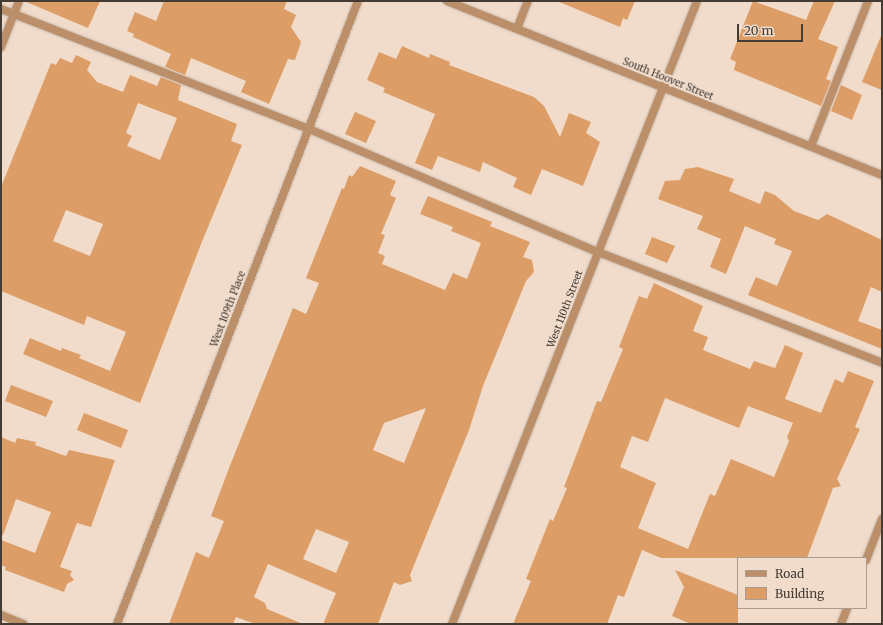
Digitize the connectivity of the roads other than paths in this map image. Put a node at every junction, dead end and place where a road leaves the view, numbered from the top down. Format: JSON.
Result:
{"nodes":[{"id":1,"x":19,"y":1,"type":"edge"},
{"id":2,"x":358,"y":1,"type":"edge"},
{"id":3,"x":448,"y":1,"type":"edge"},
{"id":4,"x":528,"y":1,"type":"edge"},
{"id":5,"x":697,"y":1,"type":"edge"},
{"id":6,"x":868,"y":1,"type":"edge"},
{"id":7,"x":1,"y":9,"type":"edge"},
{"id":8,"x":14,"y":14,"type":"junction"},
{"id":9,"x":517,"y":29,"type":"junction"},
{"id":10,"x":1,"y":47,"type":"edge"},
{"id":11,"x":662,"y":87,"type":"junction"},
{"id":12,"x":309,"y":129,"type":"junction"},
{"id":13,"x":811,"y":146,"type":"junction"},
{"id":14,"x":882,"y":175,"type":"edge"},
{"id":15,"x":598,"y":252,"type":"junction"},
{"id":16,"x":882,"y":363,"type":"edge"},
{"id":17,"x":882,"y":519,"type":"edge"},
{"id":18,"x":867,"y":557,"type":"edge"},
{"id":19,"x":847,"y":609,"type":"edge"},
{"id":20,"x":1,"y":615,"type":"edge"},
{"id":21,"x":23,"y":624,"type":"edge"},
{"id":22,"x":117,"y":624,"type":"edge"},
{"id":23,"x":452,"y":624,"type":"edge"},
{"id":24,"x":841,"y":624,"type":"edge"}],
"edges":[{"from":1,"to":8,"type":"street"},
{"from":2,"to":12,"type":"street","name":"West 109th Place"},
{"from":3,"to":9,"type":"street","name":"South Hoover Street"},
{"from":4,"to":9,"type":"street"},
{"from":5,"to":11,"type":"street","name":"West 110th Street"},
{"from":6,"to":13,"type":"street"},
{"from":7,"to":8,"type":"street"},
{"from":8,"to":10,"type":"street"},
{"from":8,"to":12,"type":"street"},
{"from":9,"to":11,"type":"street","name":"South Hoover Street"},
{"from":11,"to":13,"type":"street","name":"South Hoover Street"},
{"from":11,"to":15,"type":"street","name":"West 110th Street"},
{"from":12,"to":15,"type":"street"},
{"from":12,"to":22,"type":"street","name":"West 109th Place"},
{"from":13,"to":14,"type":"street","name":"South Hoover Street"},
{"from":15,"to":16,"type":"street"},
{"from":15,"to":23,"type":"street","name":"West 110th Street"},
{"from":17,"to":18,"type":"street"},
{"from":19,"to":24,"type":"street"},
{"from":20,"to":21,"type":"street"}]}
